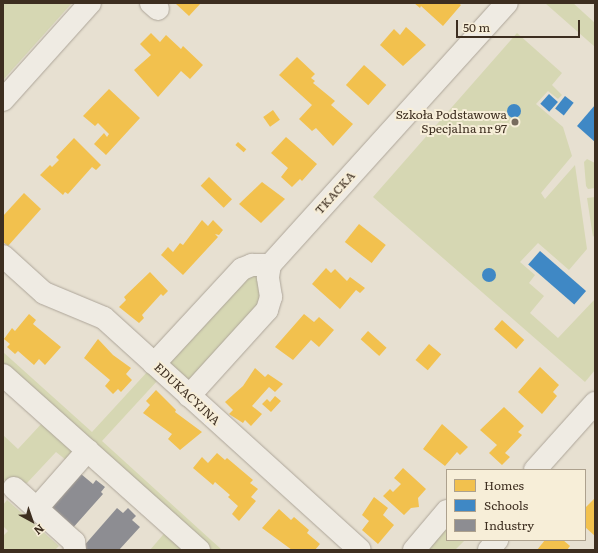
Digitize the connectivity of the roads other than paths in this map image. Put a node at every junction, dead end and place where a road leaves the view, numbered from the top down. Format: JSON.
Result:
{"nodes":[{"id":1,"x":90,"y":3,"type":"edge"},
{"id":2,"x":507,"y":3,"type":"edge"},
{"id":3,"x":3,"y":100,"type":"edge"},
{"id":4,"x":3,"y":256,"type":"edge"},
{"id":5,"x":270,"y":265,"type":"junction"},
{"id":6,"x":154,"y":364,"type":"junction"},
{"id":7,"x":3,"y":374,"type":"edge"},
{"id":8,"x":189,"y":396,"type":"junction"},
{"id":9,"x":595,"y":402,"type":"edge"},
{"id":10,"x":88,"y":450,"type":"junction"},
{"id":11,"x":535,"y":469,"type":"edge"},
{"id":12,"x":14,"y":488,"type":"dead end"},
{"id":13,"x":37,"y":508,"type":"junction"},
{"id":14,"x":446,"y":512,"type":"edge"},
{"id":15,"x":496,"y":541,"type":"edge"},
{"id":16,"x":75,"y":550,"type":"edge"},
{"id":17,"x":199,"y":550,"type":"edge"},
{"id":18,"x":360,"y":550,"type":"edge"},
{"id":19,"x":414,"y":550,"type":"edge"},
{"id":20,"x":489,"y":550,"type":"edge"}],
"edges":[{"from":1,"to":3,"type":"street"},
{"from":2,"to":5,"type":"street","name":"TKACKA"},
{"from":4,"to":6,"type":"street","name":"EDUKACYJNA"},
{"from":5,"to":6,"type":"street"},
{"from":5,"to":8,"type":"street"},
{"from":6,"to":8,"type":"street","name":"EDUKACYJNA"},
{"from":7,"to":10,"type":"street"},
{"from":8,"to":18,"type":"street","name":"EDUKACYJNA"},
{"from":9,"to":11,"type":"street"},
{"from":10,"to":13,"type":"street"},
{"from":10,"to":17,"type":"street"},
{"from":12,"to":13,"type":"street"},
{"from":13,"to":16,"type":"street"},
{"from":14,"to":19,"type":"street"},
{"from":15,"to":20,"type":"street"}]}
